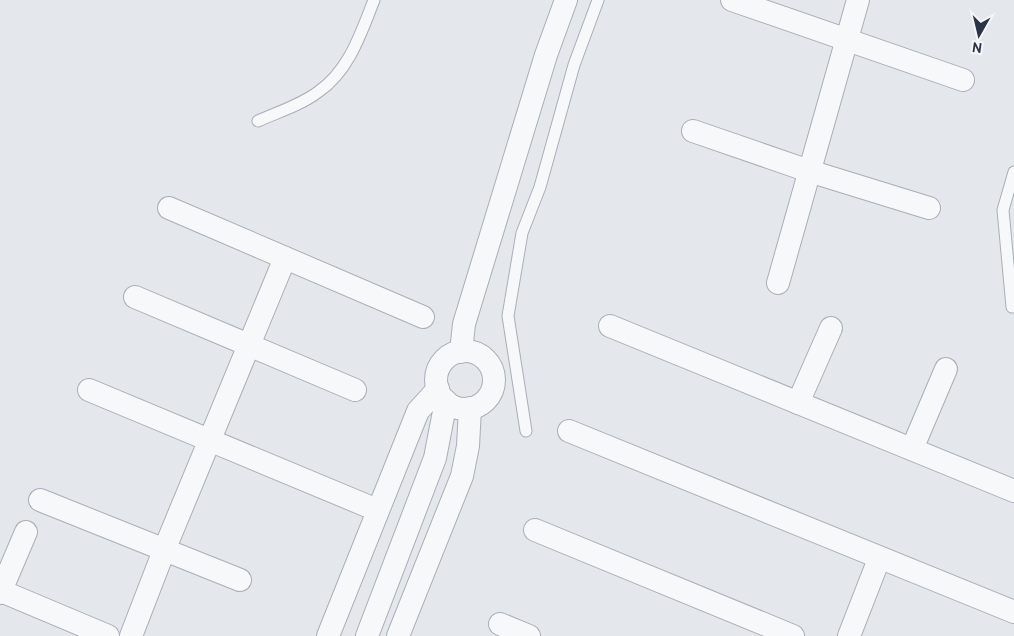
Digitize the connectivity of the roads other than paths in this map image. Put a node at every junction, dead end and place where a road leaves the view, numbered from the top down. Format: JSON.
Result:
{"nodes":[{"id":1,"x":374,"y":0,"type":"edge"},
{"id":2,"x":566,"y":0,"type":"edge"},
{"id":3,"x":598,"y":0,"type":"edge"},
{"id":4,"x":732,"y":0,"type":"edge"},
{"id":5,"x":858,"y":0,"type":"edge"},
{"id":6,"x":847,"y":40,"type":"junction"},
{"id":7,"x":963,"y":80,"type":"dead end"},
{"id":8,"x":258,"y":120,"type":"dead end"},
{"id":9,"x":692,"y":131,"type":"dead end"},
{"id":10,"x":810,"y":171,"type":"junction"},
{"id":11,"x":1014,"y":172,"type":"edge"},
{"id":12,"x":169,"y":208,"type":"dead end"},
{"id":13,"x":929,"y":208,"type":"dead end"},
{"id":14,"x":286,"y":258,"type":"junction"},
{"id":15,"x":778,"y":282,"type":"dead end"},
{"id":16,"x":135,"y":297,"type":"dead end"},
{"id":17,"x":1012,"y":307,"type":"dead end"},
{"id":18,"x":423,"y":317,"type":"dead end"},
{"id":19,"x":610,"y":326,"type":"dead end"},
{"id":20,"x":830,"y":328,"type":"dead end"},
{"id":21,"x":249,"y":345,"type":"junction"},
{"id":22,"x":462,"y":352,"type":"junction"},
{"id":23,"x":946,"y":369,"type":"dead end"},
{"id":24,"x":89,"y":390,"type":"dead end"},
{"id":25,"x":355,"y":390,"type":"dead end"},
{"id":26,"x":442,"y":395,"type":"junction"},
{"id":27,"x":798,"y":403,"type":"junction"},
{"id":28,"x":470,"y":408,"type":"junction"},
{"id":29,"x":526,"y":431,"type":"dead end"},
{"id":30,"x":569,"y":431,"type":"dead end"},
{"id":31,"x":210,"y":440,"type":"junction"},
{"id":32,"x":912,"y":449,"type":"junction"},
{"id":33,"x":1014,"y":491,"type":"edge"},
{"id":34,"x":40,"y":500,"type":"dead end"},
{"id":35,"x":377,"y":510,"type":"junction"},
{"id":36,"x":415,"y":511,"type":"junction"},
{"id":37,"x":443,"y":523,"type":"junction"},
{"id":38,"x":535,"y":530,"type":"dead end"},
{"id":39,"x":26,"y":532,"type":"dead end"},
{"id":40,"x":164,"y":548,"type":"junction"},
{"id":41,"x":879,"y":559,"type":"junction"},
{"id":42,"x":240,"y":580,"type":"dead end"},
{"id":43,"x":0,"y":592,"type":"edge"},
{"id":44,"x":1014,"y":612,"type":"edge"},
{"id":45,"x":500,"y":624,"type":"dead end"},
{"id":46,"x":108,"y":636,"type":"edge"},
{"id":47,"x":131,"y":636,"type":"edge"},
{"id":48,"x":328,"y":636,"type":"edge"},
{"id":49,"x":367,"y":636,"type":"edge"},
{"id":50,"x":398,"y":636,"type":"edge"},
{"id":51,"x":529,"y":636,"type":"edge"},
{"id":52,"x":793,"y":636,"type":"edge"},
{"id":53,"x":849,"y":636,"type":"edge"}],
"edges":[{"from":1,"to":8,"type":"lane"},
{"from":2,"to":22,"type":"street"},
{"from":3,"to":29,"type":"lane"},
{"from":4,"to":6,"type":"street"},
{"from":5,"to":6,"type":"street"},
{"from":6,"to":7,"type":"street"},
{"from":6,"to":10,"type":"street"},
{"from":9,"to":10,"type":"street"},
{"from":10,"to":13,"type":"street"},
{"from":10,"to":15,"type":"street"},
{"from":11,"to":17,"type":"lane"},
{"from":12,"to":14,"type":"street"},
{"from":14,"to":18,"type":"street"},
{"from":14,"to":21,"type":"street"},
{"from":16,"to":21,"type":"street"},
{"from":19,"to":27,"type":"street"},
{"from":20,"to":27,"type":"street"},
{"from":21,"to":25,"type":"street"},
{"from":21,"to":31,"type":"street"},
{"from":22,"to":26,"type":"street"},
{"from":22,"to":28,"type":"street"},
{"from":23,"to":32,"type":"street"},
{"from":24,"to":31,"type":"street"},
{"from":26,"to":28,"type":"street"},
{"from":26,"to":35,"type":"street"},
{"from":26,"to":36,"type":"street"},
{"from":27,"to":32,"type":"street"},
{"from":28,"to":37,"type":"street"},
{"from":30,"to":41,"type":"street"},
{"from":31,"to":35,"type":"street"},
{"from":31,"to":40,"type":"street"},
{"from":32,"to":33,"type":"street"},
{"from":34,"to":40,"type":"street"},
{"from":35,"to":48,"type":"street"},
{"from":36,"to":37,"type":"street"},
{"from":36,"to":49,"type":"street"},
{"from":37,"to":50,"type":"street"},
{"from":38,"to":52,"type":"street"},
{"from":39,"to":43,"type":"street"},
{"from":40,"to":42,"type":"street"},
{"from":40,"to":47,"type":"street"},
{"from":41,"to":44,"type":"street"},
{"from":41,"to":53,"type":"street"},
{"from":43,"to":46,"type":"street"},
{"from":45,"to":51,"type":"street"}]}
